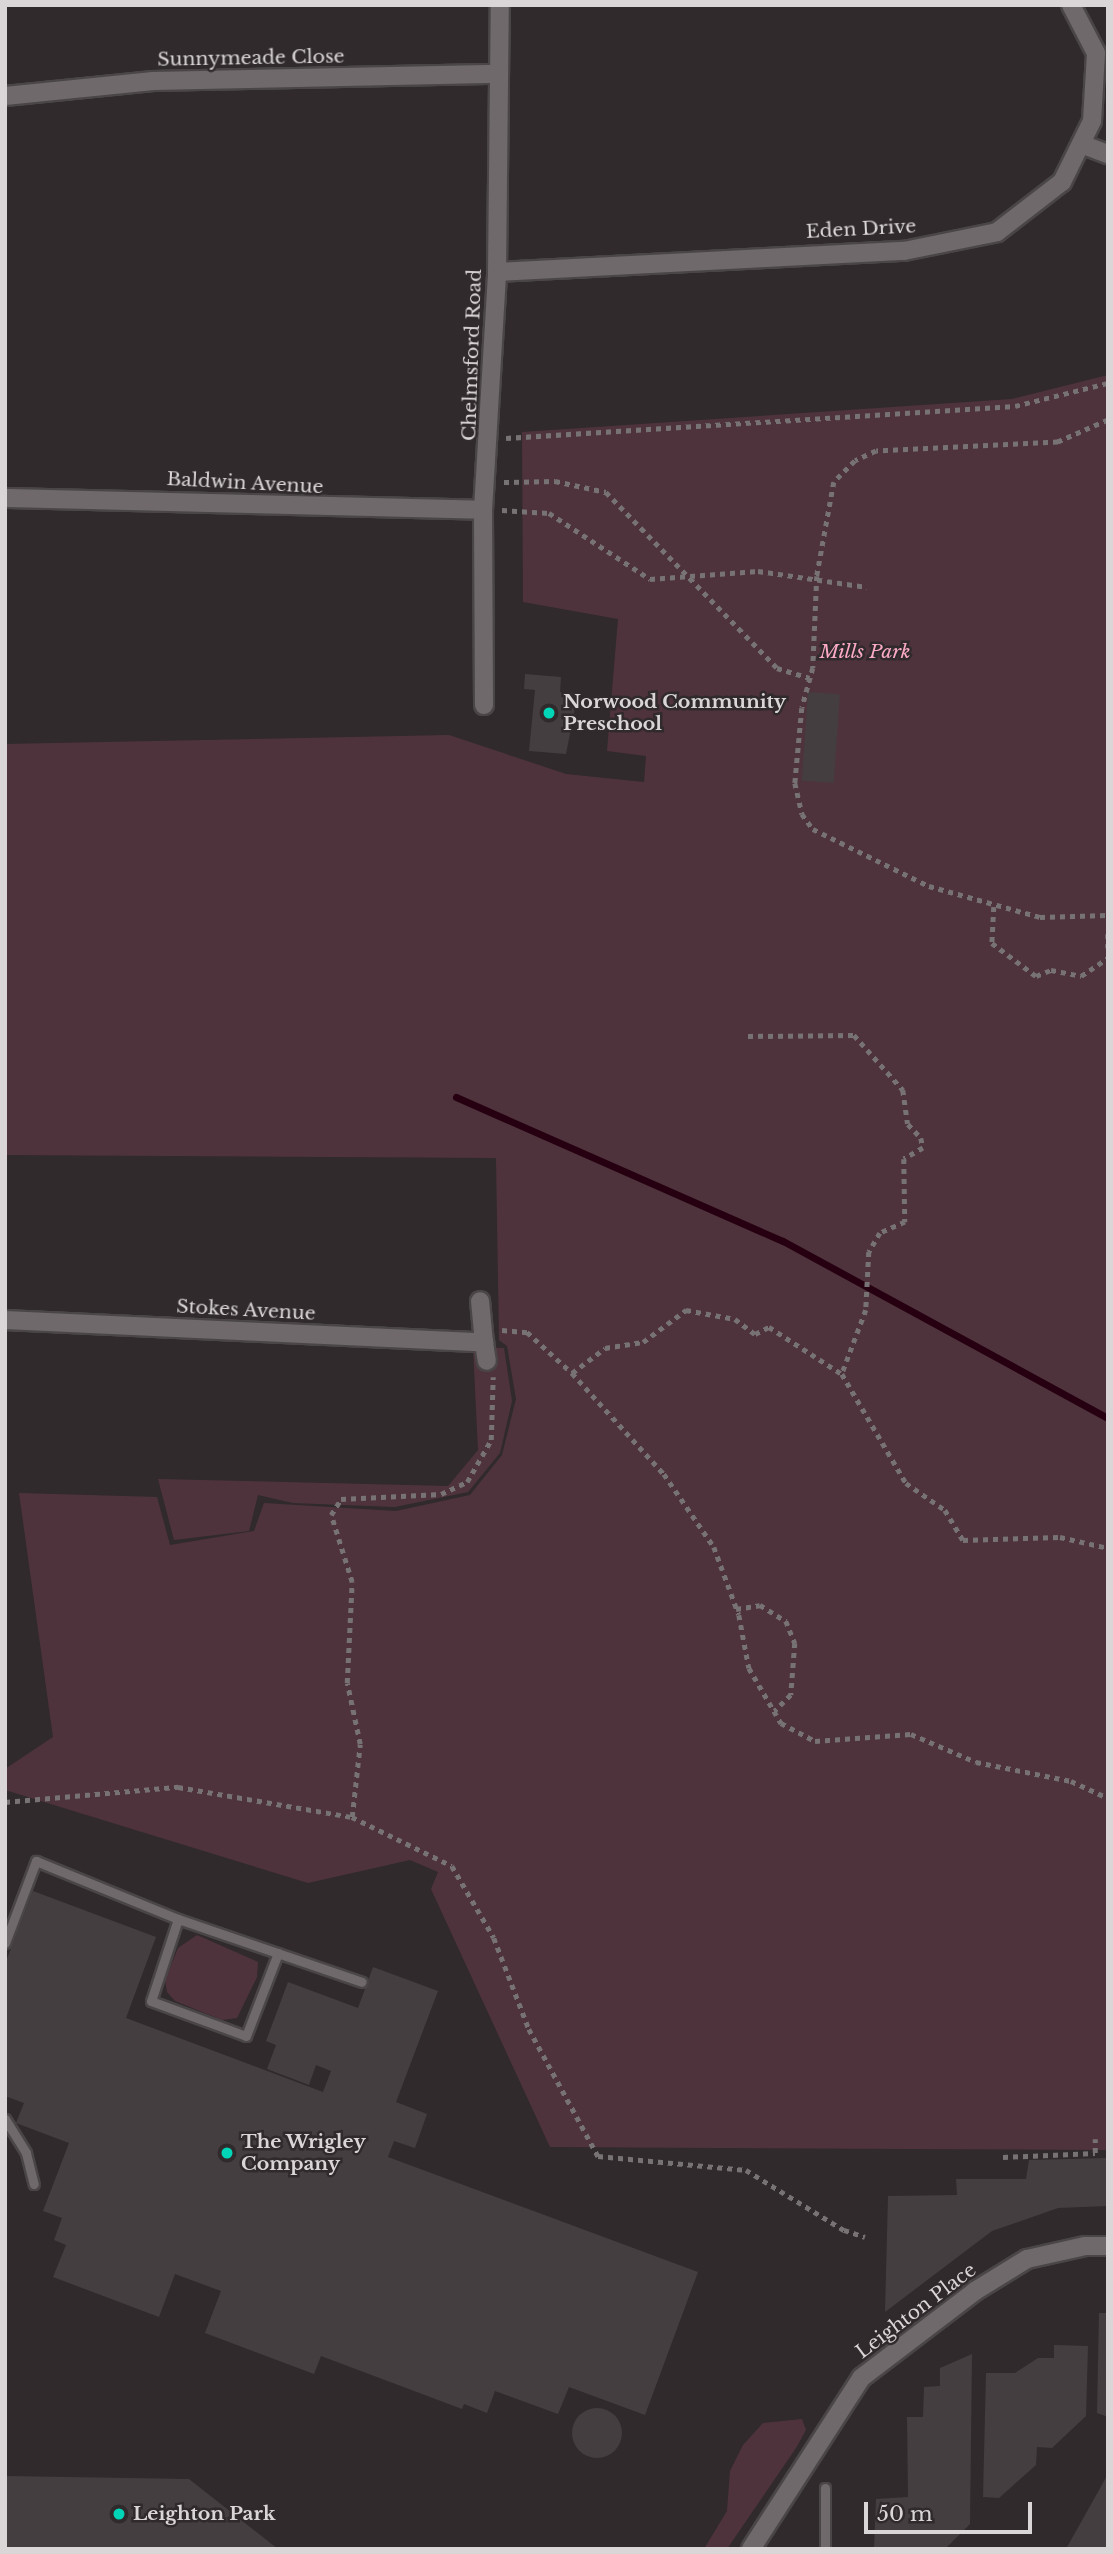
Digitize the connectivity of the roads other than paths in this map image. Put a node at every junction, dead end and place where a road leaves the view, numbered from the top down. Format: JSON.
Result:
{"nodes":[{"id":1,"x":500,"y":5,"type":"edge"},
{"id":2,"x":1072,"y":5,"type":"edge"},
{"id":3,"x":499,"y":74,"type":"junction"},
{"id":4,"x":5,"y":96,"type":"edge"},
{"id":5,"x":1084,"y":145,"type":"junction"},
{"id":6,"x":1108,"y":154,"type":"edge"},
{"id":7,"x":497,"y":272,"type":"junction"},
{"id":8,"x":5,"y":498,"type":"edge"},
{"id":9,"x":483,"y":510,"type":"junction"},
{"id":10,"x":484,"y":705,"type":"dead end"},
{"id":11,"x":480,"y":1301,"type":"dead end"},
{"id":12,"x":5,"y":1320,"type":"edge"},
{"id":13,"x":484,"y":1343,"type":"junction"},
{"id":14,"x":487,"y":1361,"type":"road end"},
{"id":15,"x":178,"y":1919,"type":"junction"},
{"id":16,"x":5,"y":1943,"type":"edge"},
{"id":17,"x":278,"y":1953,"type":"junction"},
{"id":18,"x":362,"y":1983,"type":"dead end"},
{"id":19,"x":5,"y":2119,"type":"edge"},
{"id":20,"x":34,"y":2184,"type":"dead end"},
{"id":21,"x":1108,"y":2246,"type":"edge"},
{"id":22,"x":825,"y":2488,"type":"dead end"},
{"id":23,"x":751,"y":2549,"type":"edge"},
{"id":24,"x":825,"y":2549,"type":"edge"}],
"edges":[{"from":1,"to":3,"type":"street","name":"Chelmsford Road"},
{"from":2,"to":5,"type":"street","name":"Eden Drive"},
{"from":3,"to":4,"type":"street","name":"Sunnymeade Close"},
{"from":3,"to":7,"type":"street","name":"Chelmsford Road"},
{"from":5,"to":6,"type":"street"},
{"from":5,"to":7,"type":"street","name":"Eden Drive"},
{"from":7,"to":9,"type":"street","name":"Chelmsford Road"},
{"from":8,"to":9,"type":"street","name":"Baldwin Avenue"},
{"from":9,"to":10,"type":"street","name":"Chelmsford Road"},
{"from":11,"to":13,"type":"street"},
{"from":12,"to":13,"type":"street","name":"Stokes Avenue"},
{"from":13,"to":14,"type":"street"},
{"from":15,"to":16,"type":"lane"},
{"from":15,"to":17,"type":"lane"},
{"from":15,"to":17,"type":"lane"},
{"from":17,"to":18,"type":"lane"},
{"from":19,"to":20,"type":"lane"},
{"from":21,"to":23,"type":"street","name":"Leighton Place"},
{"from":22,"to":24,"type":"lane"}]}
